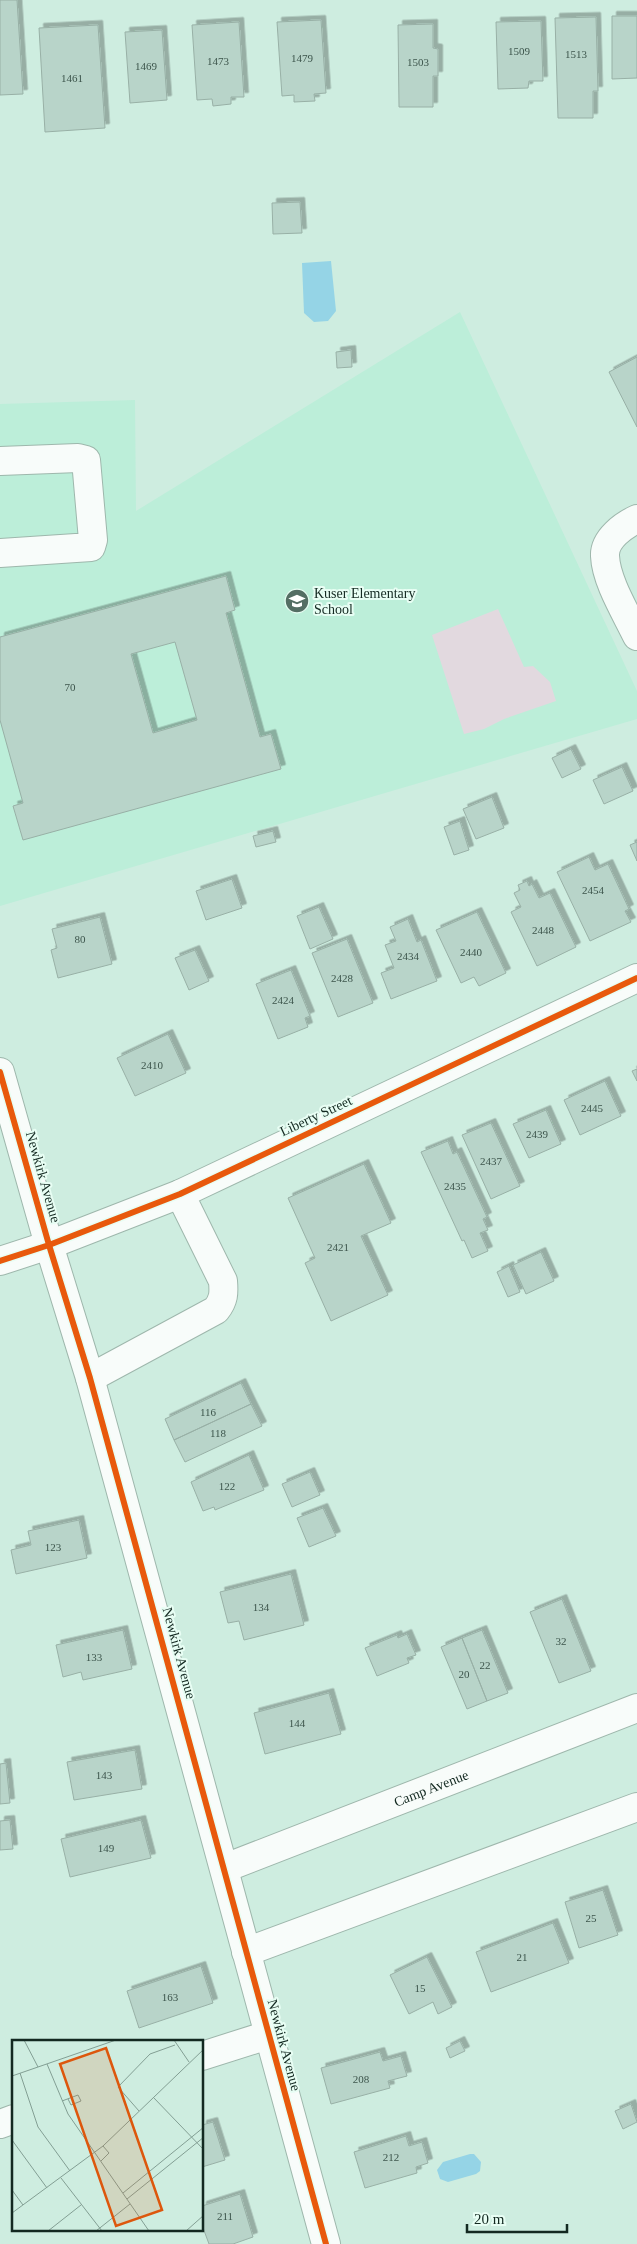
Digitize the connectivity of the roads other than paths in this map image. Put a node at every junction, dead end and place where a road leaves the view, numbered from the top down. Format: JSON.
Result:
{"nodes":[{"id":1,"x":0,"y":461,"type":"edge"},
{"id":2,"x":637,"y":519,"type":"edge"},
{"id":3,"x":0,"y":553,"type":"edge"},
{"id":4,"x":637,"y":636,"type":"edge"},
{"id":5,"x":637,"y":978,"type":"edge"},
{"id":6,"x":0,"y":1072,"type":"edge"},
{"id":7,"x":180,"y":1194,"type":"junction"},
{"id":8,"x":49,"y":1245,"type":"junction"},
{"id":9,"x":0,"y":1261,"type":"edge"},
{"id":10,"x":90,"y":1378,"type":"junction"},
{"id":11,"x":637,"y":1708,"type":"edge"},
{"id":12,"x":637,"y":1807,"type":"edge"},
{"id":13,"x":225,"y":1868,"type":"junction"},
{"id":14,"x":246,"y":1952,"type":"junction"},
{"id":15,"x":268,"y":2035,"type":"junction"},
{"id":16,"x":204,"y":2055,"type":"edge"},
{"id":17,"x":12,"y":2120,"type":"edge"},
{"id":18,"x":0,"y":2124,"type":"edge"},
{"id":19,"x":326,"y":2244,"type":"edge"}],
"edges":[{"from":1,"to":3,"type":"street"},
{"from":2,"to":4,"type":"street"},
{"from":5,"to":7,"type":"street","name":"Liberty Street"},
{"from":6,"to":8,"type":"street","name":"Newkirk Avenue"},
{"from":7,"to":8,"type":"street","name":"Liberty Street"},
{"from":7,"to":10,"type":"street"},
{"from":8,"to":9,"type":"street","name":"Liberty Street"},
{"from":8,"to":10,"type":"street","name":"Newkirk Avenue"},
{"from":10,"to":13,"type":"street","name":"Newkirk Avenue"},
{"from":11,"to":13,"type":"street","name":"Camp Avenue"},
{"from":12,"to":14,"type":"street"},
{"from":13,"to":14,"type":"street","name":"Newkirk Avenue"},
{"from":14,"to":15,"type":"street","name":"Newkirk Avenue"},
{"from":15,"to":16,"type":"street"},
{"from":15,"to":19,"type":"street","name":"Newkirk Avenue"},
{"from":17,"to":18,"type":"street"}]}
